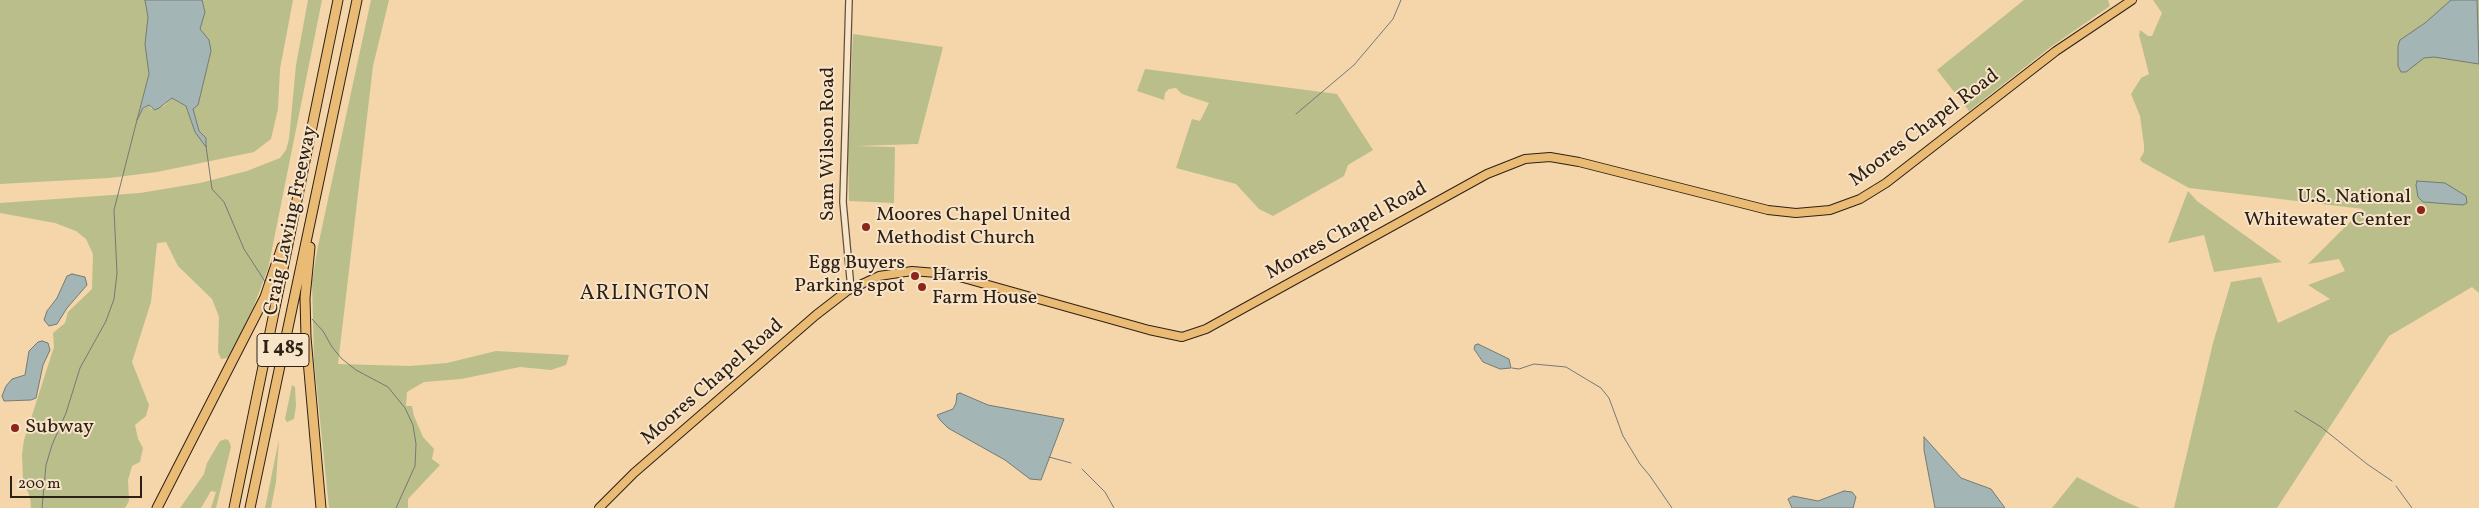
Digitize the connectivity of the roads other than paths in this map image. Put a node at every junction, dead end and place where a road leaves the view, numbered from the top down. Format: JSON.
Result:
{"nodes":[{"id":1,"x":338,"y":0,"type":"edge"},
{"id":2,"x":357,"y":0,"type":"edge"},
{"id":3,"x":849,"y":0,"type":"edge"},
{"id":4,"x":2132,"y":0,"type":"edge"},
{"id":5,"x":317,"y":192,"type":"junction"},
{"id":6,"x":297,"y":196,"type":"junction"},
{"id":7,"x":850,"y":289,"type":"junction"},
{"id":8,"x":157,"y":508,"type":"edge"},
{"id":9,"x":234,"y":508,"type":"edge"},
{"id":10,"x":250,"y":508,"type":"edge"},
{"id":11,"x":321,"y":508,"type":"edge"},
{"id":12,"x":599,"y":508,"type":"edge"}],
"edges":[{"from":1,"to":6,"type":"highway","name":"Craig Lawing Freeway","number":"I 485"},
{"from":2,"to":5,"type":"highway","name":"Craig Lawing Freeway","number":"I 485"},
{"from":3,"to":7,"type":"street","name":"Sam Wilson Road"},
{"from":4,"to":7,"type":"main road","name":"Moores Chapel Road"},
{"from":5,"to":10,"type":"highway","name":"Craig Lawing Freeway","number":"I 485"},
{"from":5,"to":11,"type":"highway"},
{"from":6,"to":8,"type":"highway"},
{"from":6,"to":9,"type":"highway","name":"Craig Lawing Freeway","number":"I 485"},
{"from":7,"to":12,"type":"main road","name":"Moores Chapel Road"}]}
